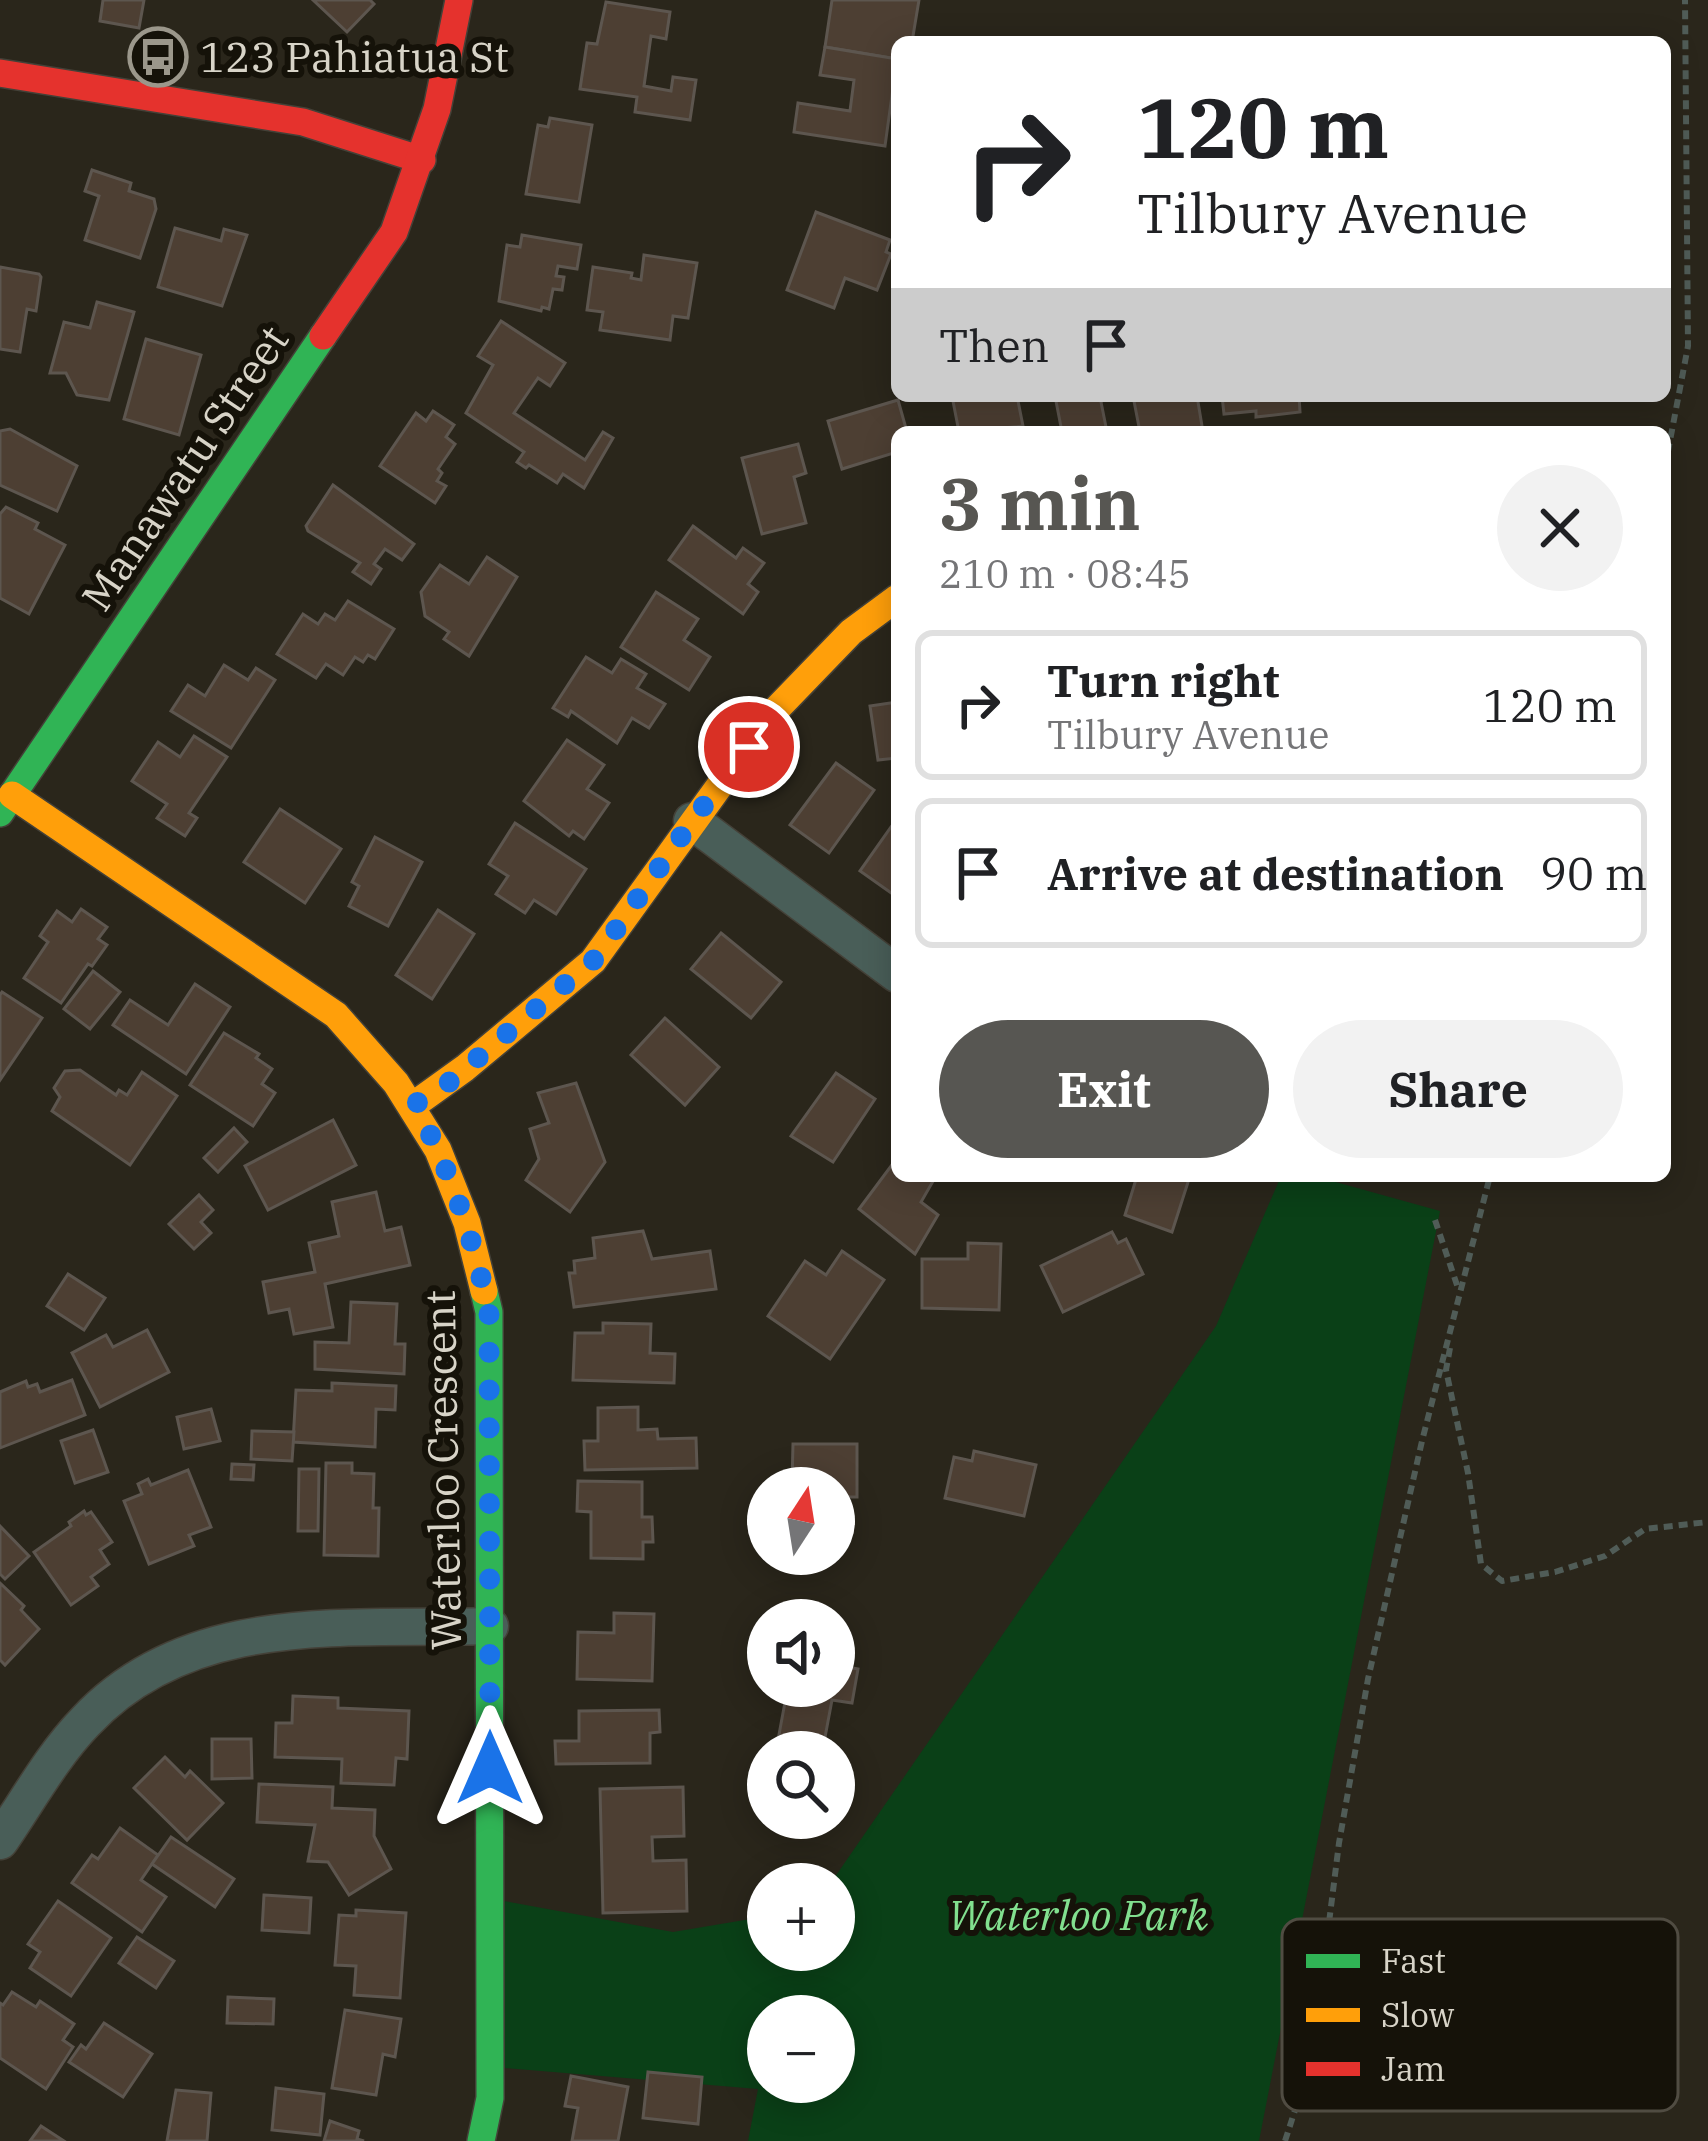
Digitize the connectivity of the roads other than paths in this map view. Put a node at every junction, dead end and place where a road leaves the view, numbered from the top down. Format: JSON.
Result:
{"nodes":[{"id":1,"x":459,"y":0,"type":"edge"},
{"id":2,"x":0,"y":73,"type":"edge"},
{"id":3,"x":422,"y":160,"type":"junction"},
{"id":4,"x":891,"y":602,"type":"edge"},
{"id":5,"x":6,"y":804,"type":"edge"},
{"id":6,"x":692,"y":821,"type":"junction"},
{"id":7,"x":891,"y":970,"type":"edge"},
{"id":8,"x":415,"y":1104,"type":"junction"},
{"id":9,"x":490,"y":1626,"type":"junction"},
{"id":10,"x":0,"y":1841,"type":"edge"},
{"id":11,"x":481,"y":2141,"type":"edge"}],
"edges":[{"from":1,"to":3,"type":"street","name":"Manawatu Street"},
{"from":2,"to":3,"type":"street"},
{"from":3,"to":5,"type":"street","name":"Manawatu Street"},
{"from":4,"to":6,"type":"street"},
{"from":5,"to":8,"type":"street","name":"Waterloo Crescent"},
{"from":6,"to":7,"type":"street"},
{"from":6,"to":8,"type":"street"},
{"from":8,"to":9,"type":"street","name":"Waterloo Crescent"},
{"from":9,"to":10,"type":"street"},
{"from":9,"to":11,"type":"street","name":"Waterloo Crescent"}]}
